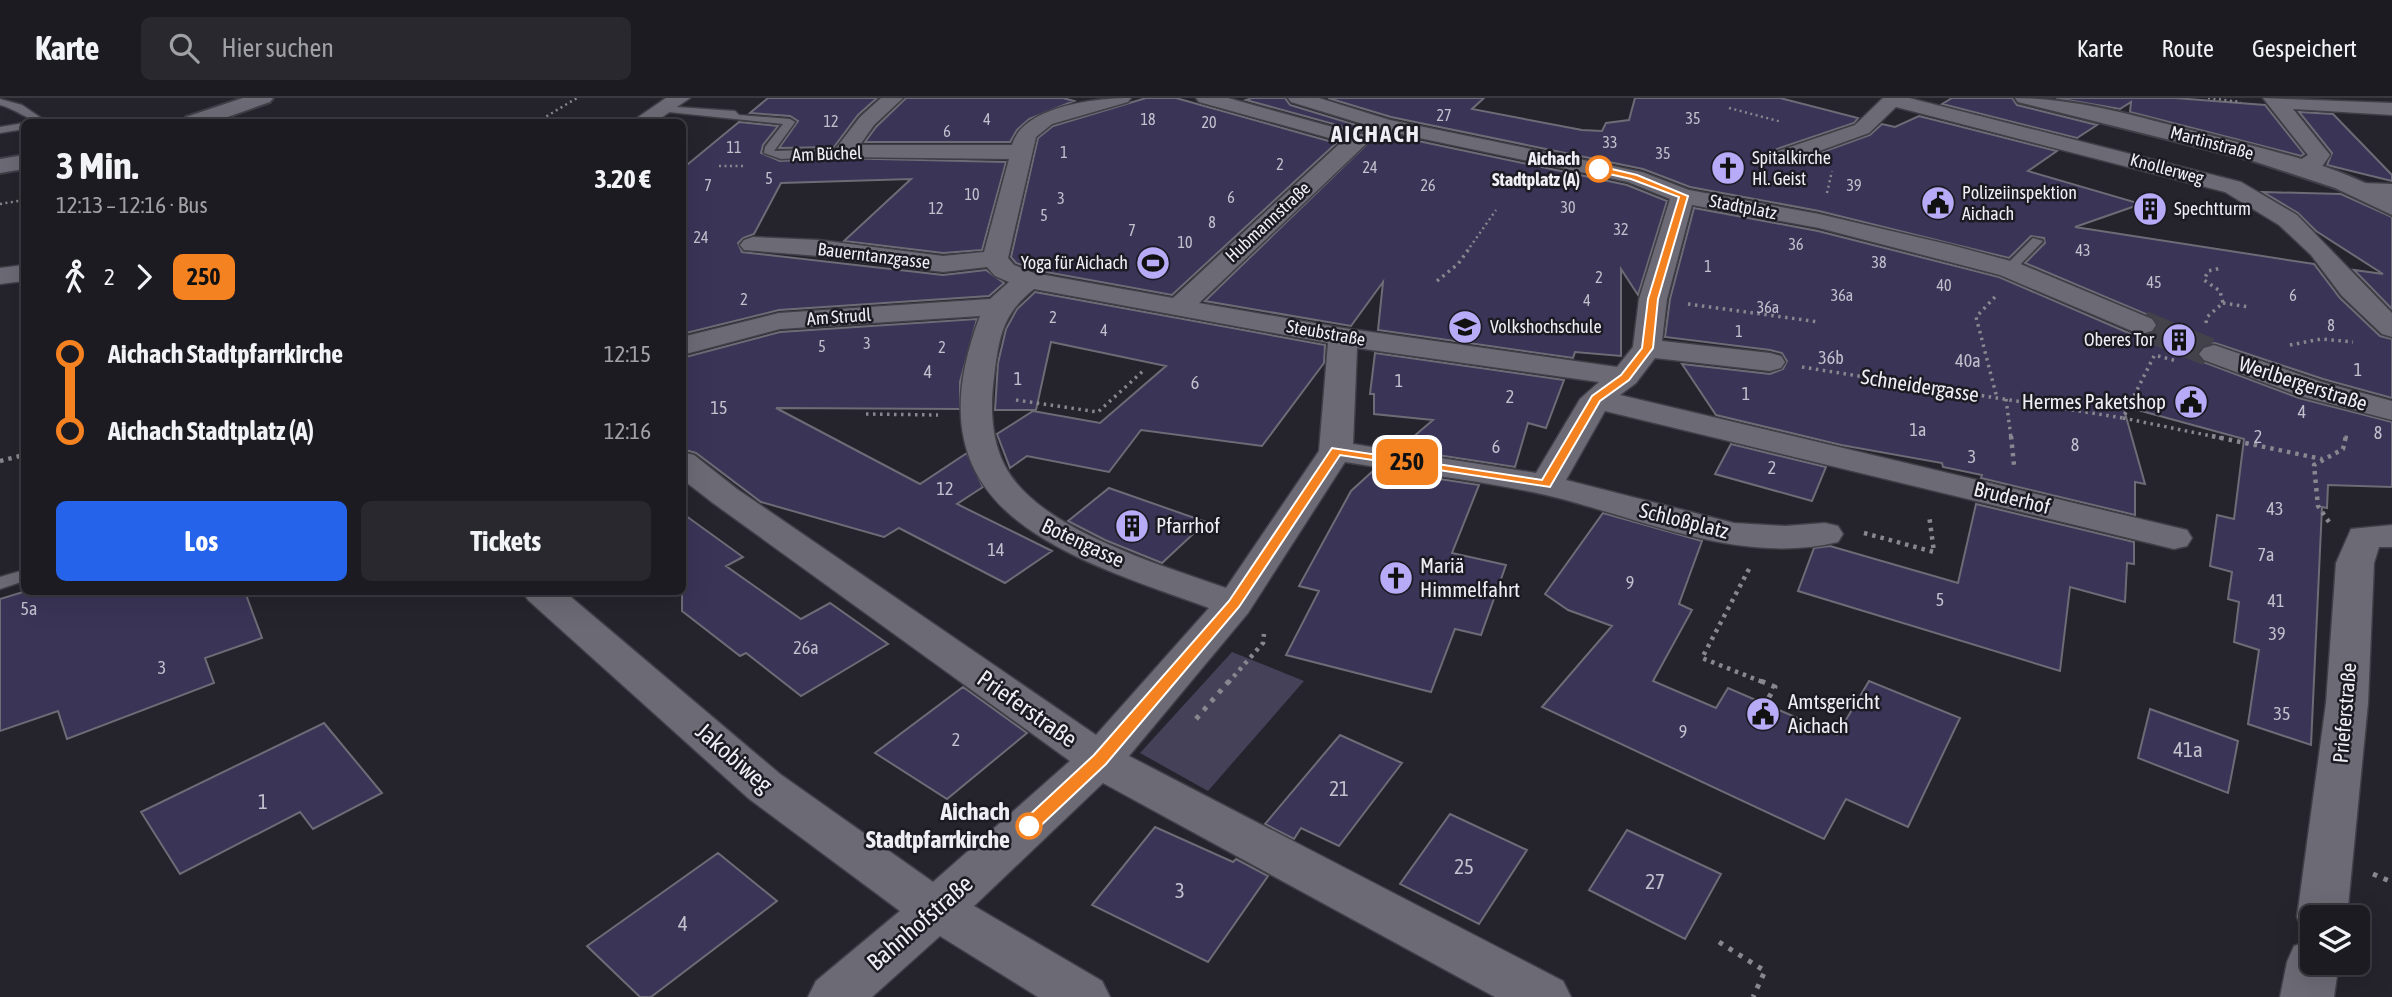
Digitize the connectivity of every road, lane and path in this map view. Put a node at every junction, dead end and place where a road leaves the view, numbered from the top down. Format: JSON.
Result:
{"nodes":[{"id":1,"x":263,"y":98,"type":"edge"},
{"id":2,"x":577,"y":98,"type":"edge"},
{"id":3,"x":680,"y":98,"type":"edge"},
{"id":4,"x":893,"y":98,"type":"edge"},
{"id":5,"x":1121,"y":98,"type":"edge"},
{"id":6,"x":1206,"y":98,"type":"edge"},
{"id":7,"x":1298,"y":98,"type":"edge"},
{"id":8,"x":1363,"y":98,"type":"edge"},
{"id":9,"x":2025,"y":98,"type":"edge"},
{"id":10,"x":1893,"y":99,"type":"edge"},
{"id":11,"x":2274,"y":100,"type":"edge"},
{"id":12,"x":0,"y":102,"type":"edge"},
{"id":13,"x":662,"y":109,"type":"junction"},
{"id":14,"x":2392,"y":109,"type":"edge"},
{"id":15,"x":1345,"y":110,"type":"junction"},
{"id":16,"x":37,"y":119,"type":"edge"},
{"id":17,"x":203,"y":119,"type":"edge"},
{"id":18,"x":542,"y":119,"type":"edge"},
{"id":19,"x":646,"y":119,"type":"edge"},
{"id":20,"x":21,"y":126,"type":"edge"},
{"id":21,"x":0,"y":130,"type":"edge"},
{"id":22,"x":1837,"y":140,"type":"junction"},
{"id":23,"x":844,"y":152,"type":"junction"},
{"id":24,"x":1021,"y":152,"type":"junction"},
{"id":25,"x":1786,"y":156,"type":"dead end"},
{"id":26,"x":21,"y":162,"type":"edge"},
{"id":27,"x":0,"y":166,"type":"edge"},
{"id":28,"x":2300,"y":167,"type":"junction"},
{"id":29,"x":2362,"y":190,"type":"junction"},
{"id":30,"x":2392,"y":191,"type":"edge"},
{"id":31,"x":1683,"y":196,"type":"junction"},
{"id":32,"x":21,"y":200,"type":"edge"},
{"id":33,"x":0,"y":204,"type":"edge"},
{"id":34,"x":2392,"y":207,"type":"edge"},
{"id":35,"x":1496,"y":210,"type":"dead end"},
{"id":36,"x":1819,"y":221,"type":"junction"},
{"id":37,"x":2038,"y":241,"type":"dead end"},
{"id":38,"x":753,"y":244,"type":"dead end"},
{"id":39,"x":995,"y":258,"type":"junction"},
{"id":40,"x":2222,"y":268,"type":"dead end"},
{"id":41,"x":21,"y":272,"type":"edge"},
{"id":42,"x":2016,"y":272,"type":"junction"},
{"id":43,"x":0,"y":276,"type":"edge"},
{"id":44,"x":1029,"y":280,"type":"junction"},
{"id":45,"x":1437,"y":281,"type":"dead end"},
{"id":46,"x":1653,"y":299,"type":"junction"},
{"id":47,"x":2223,"y":303,"type":"junction"},
{"id":48,"x":998,"y":307,"type":"junction"},
{"id":49,"x":1179,"y":307,"type":"junction"},
{"id":50,"x":2249,"y":307,"type":"dead end"},
{"id":51,"x":1819,"y":322,"type":"dead end"},
{"id":52,"x":2142,"y":324,"type":"tunnel mouth"},
{"id":53,"x":2390,"y":328,"type":"edge"},
{"id":54,"x":1343,"y":337,"type":"junction"},
{"id":55,"x":2210,"y":341,"type":"joint"},
{"id":56,"x":2278,"y":342,"type":"dead end"},
{"id":57,"x":2291,"y":343,"type":"junction"},
{"id":58,"x":686,"y":345,"type":"edge"},
{"id":59,"x":1647,"y":348,"type":"junction"},
{"id":60,"x":2154,"y":355,"type":"dead end"},
{"id":61,"x":1770,"y":362,"type":"joint"},
{"id":62,"x":1847,"y":366,"type":"dead end"},
{"id":63,"x":1143,"y":371,"type":"dead end"},
{"id":64,"x":1848,"y":374,"type":"junction"},
{"id":65,"x":2264,"y":374,"type":"junction"},
{"id":66,"x":1625,"y":377,"type":"junction"},
{"id":67,"x":1997,"y":398,"type":"junction"},
{"id":68,"x":1596,"y":399,"type":"junction"},
{"id":69,"x":2006,"y":399,"type":"junction"},
{"id":70,"x":2355,"y":402,"type":"junction"},
{"id":71,"x":977,"y":404,"type":"junction"},
{"id":72,"x":2392,"y":411,"type":"edge"},
{"id":73,"x":866,"y":414,"type":"dead end"},
{"id":74,"x":2123,"y":418,"type":"junction"},
{"id":75,"x":1336,"y":450,"type":"junction"},
{"id":76,"x":21,"y":456,"type":"edge"},
{"id":77,"x":2322,"y":459,"type":"junction"},
{"id":78,"x":0,"y":461,"type":"edge"},
{"id":79,"x":686,"y":465,"type":"edge"},
{"id":80,"x":1546,"y":485,"type":"junction"},
{"id":81,"x":2014,"y":498,"type":"junction"},
{"id":82,"x":1928,"y":511,"type":"dead end"},
{"id":83,"x":1827,"y":528,"type":"joint"},
{"id":84,"x":1762,"y":536,"type":"junction"},
{"id":85,"x":2392,"y":536,"type":"edge"},
{"id":86,"x":2175,"y":538,"type":"dead end"},
{"id":87,"x":2355,"y":563,"type":"junction"},
{"id":88,"x":21,"y":576,"type":"edge"},
{"id":89,"x":0,"y":583,"type":"edge"},
{"id":90,"x":545,"y":595,"type":"edge"},
{"id":91,"x":1234,"y":604,"type":"junction"},
{"id":92,"x":1765,"y":704,"type":"dead end"},
{"id":93,"x":1100,"y":760,"type":"junction"},
{"id":94,"x":2323,"y":905,"type":"edge"},
{"id":95,"x":936,"y":910,"type":"junction"},
{"id":96,"x":1719,"y":942,"type":"dead end"},
{"id":97,"x":2311,"y":975,"type":"edge"},
{"id":98,"x":835,"y":997,"type":"edge"},
{"id":99,"x":1083,"y":997,"type":"edge"},
{"id":100,"x":1544,"y":997,"type":"edge"},
{"id":101,"x":1753,"y":997,"type":"edge"},
{"id":102,"x":2307,"y":997,"type":"edge"}],
"edges":[{"from":1,"to":17,"type":"main road"},
{"from":2,"to":18,"type":"path"},
{"from":3,"to":13,"type":"street"},
{"from":4,"to":23,"type":"street"},
{"from":5,"to":24,"type":"street"},
{"from":6,"to":49,"type":"street","name":"Hubmannstraße"},
{"from":7,"to":15,"type":"street","name":"Stadtplatz"},
{"from":8,"to":15,"type":"street"},
{"from":9,"to":28,"type":"main road","name":"Martinstraße"},
{"from":10,"to":22,"type":"street"},
{"from":10,"to":53,"type":"street","name":"Knollerweg"},
{"from":11,"to":14,"type":"street"},
{"from":11,"to":28,"type":"street"},
{"from":12,"to":16,"type":"lane"},
{"from":13,"to":19,"type":"street"},
{"from":13,"to":23,"type":"lane","name":"Am Büchel"},
{"from":15,"to":31,"type":"street","name":"Stadtplatz"},
{"from":20,"to":21,"type":"lane"},
{"from":22,"to":25,"type":"street"},
{"from":22,"to":36,"type":"path"},
{"from":23,"to":24,"type":"street","name":"Am Büchel"},
{"from":24,"to":39,"type":"street"},
{"from":26,"to":27,"type":"main road"},
{"from":28,"to":29,"type":"main road","name":"Martinstraße"},
{"from":29,"to":30,"type":"street"},
{"from":29,"to":34,"type":"main road","name":"Martinstraße"},
{"from":31,"to":36,"type":"street","name":"Stadtplatz"},
{"from":31,"to":46,"type":"street"},
{"from":32,"to":33,"type":"path"},
{"from":35,"to":45,"type":"path"},
{"from":36,"to":42,"type":"street","name":"Stadtplatz"},
{"from":37,"to":42,"type":"lane"},
{"from":38,"to":39,"type":"street","name":"Bauerntanzgasse"},
{"from":39,"to":44,"type":"street"},
{"from":40,"to":47,"type":"path"},
{"from":41,"to":43,"type":"street"},
{"from":42,"to":52,"type":"street","name":"Stadtplatz"},
{"from":42,"to":67,"type":"path"},
{"from":44,"to":48,"type":"street"},
{"from":44,"to":49,"type":"street","name":"Steubstraße"},
{"from":46,"to":51,"type":"path"},
{"from":46,"to":59,"type":"street"},
{"from":47,"to":50,"type":"path"},
{"from":47,"to":55,"type":"path"},
{"from":48,"to":58,"type":"street","name":"Am Strudl"},
{"from":48,"to":71,"type":"street","name":"Botengasse"},
{"from":49,"to":54,"type":"street","name":"Steubstraße"},
{"from":53,"to":57,"type":"path"},
{"from":54,"to":66,"type":"street","name":"Steubstraße"},
{"from":54,"to":75,"type":"street"},
{"from":55,"to":65,"type":"street","name":"Werlbergerstraße"},
{"from":56,"to":57,"type":"path"},
{"from":57,"to":65,"type":"path"},
{"from":59,"to":61,"type":"street"},
{"from":59,"to":66,"type":"street"},
{"from":60,"to":74,"type":"path"},
{"from":61,"to":64,"type":"path","name":"Schneidergasse"},
{"from":62,"to":64,"type":"path"},
{"from":63,"to":71,"type":"path"},
{"from":64,"to":67,"type":"path","name":"Schneidergasse"},
{"from":65,"to":70,"type":"street","name":"Werlbergerstraße"},
{"from":66,"to":68,"type":"street"},
{"from":67,"to":69,"type":"path","name":"Schneidergasse"},
{"from":68,"to":80,"type":"street"},
{"from":68,"to":81,"type":"street","name":"Bruderhof"},
{"from":69,"to":74,"type":"path","name":"Schneidergasse"},
{"from":69,"to":81,"type":"path"},
{"from":70,"to":72,"type":"street","name":"Werlbergerstraße"},
{"from":70,"to":77,"type":"path"},
{"from":71,"to":73,"type":"path"},
{"from":71,"to":91,"type":"street","name":"Botengasse"},
{"from":74,"to":77,"type":"path","name":"Schneidergasse"},
{"from":75,"to":80,"type":"street","name":"Schloßplatz"},
{"from":75,"to":91,"type":"street","name":"Bahnhofstraße"},
{"from":76,"to":78,"type":"path"},
{"from":77,"to":87,"type":"path"},
{"from":79,"to":93,"type":"street","name":"Prieferstraße"},
{"from":80,"to":84,"type":"street","name":"Schloßplatz"},
{"from":81,"to":86,"type":"street","name":"Bruderhof"},
{"from":82,"to":83,"type":"path"},
{"from":83,"to":84,"type":"street","name":"Schloßplatz"},
{"from":84,"to":92,"type":"path"},
{"from":85,"to":87,"type":"street","name":"Prieferstraße"},
{"from":87,"to":94,"type":"street","name":"Prieferstraße"},
{"from":88,"to":89,"type":"lane"},
{"from":90,"to":95,"type":"street","name":"Jakobiweg"},
{"from":91,"to":93,"type":"street","name":"Bahnhofstraße"},
{"from":93,"to":95,"type":"street","name":"Bahnhofstraße"},
{"from":93,"to":100,"type":"street","name":"Prieferstraße"},
{"from":95,"to":98,"type":"street","name":"Bahnhofstraße"},
{"from":95,"to":99,"type":"street","name":"Jakobiweg"},
{"from":96,"to":101,"type":"path"},
{"from":97,"to":102,"type":"street"}]}
